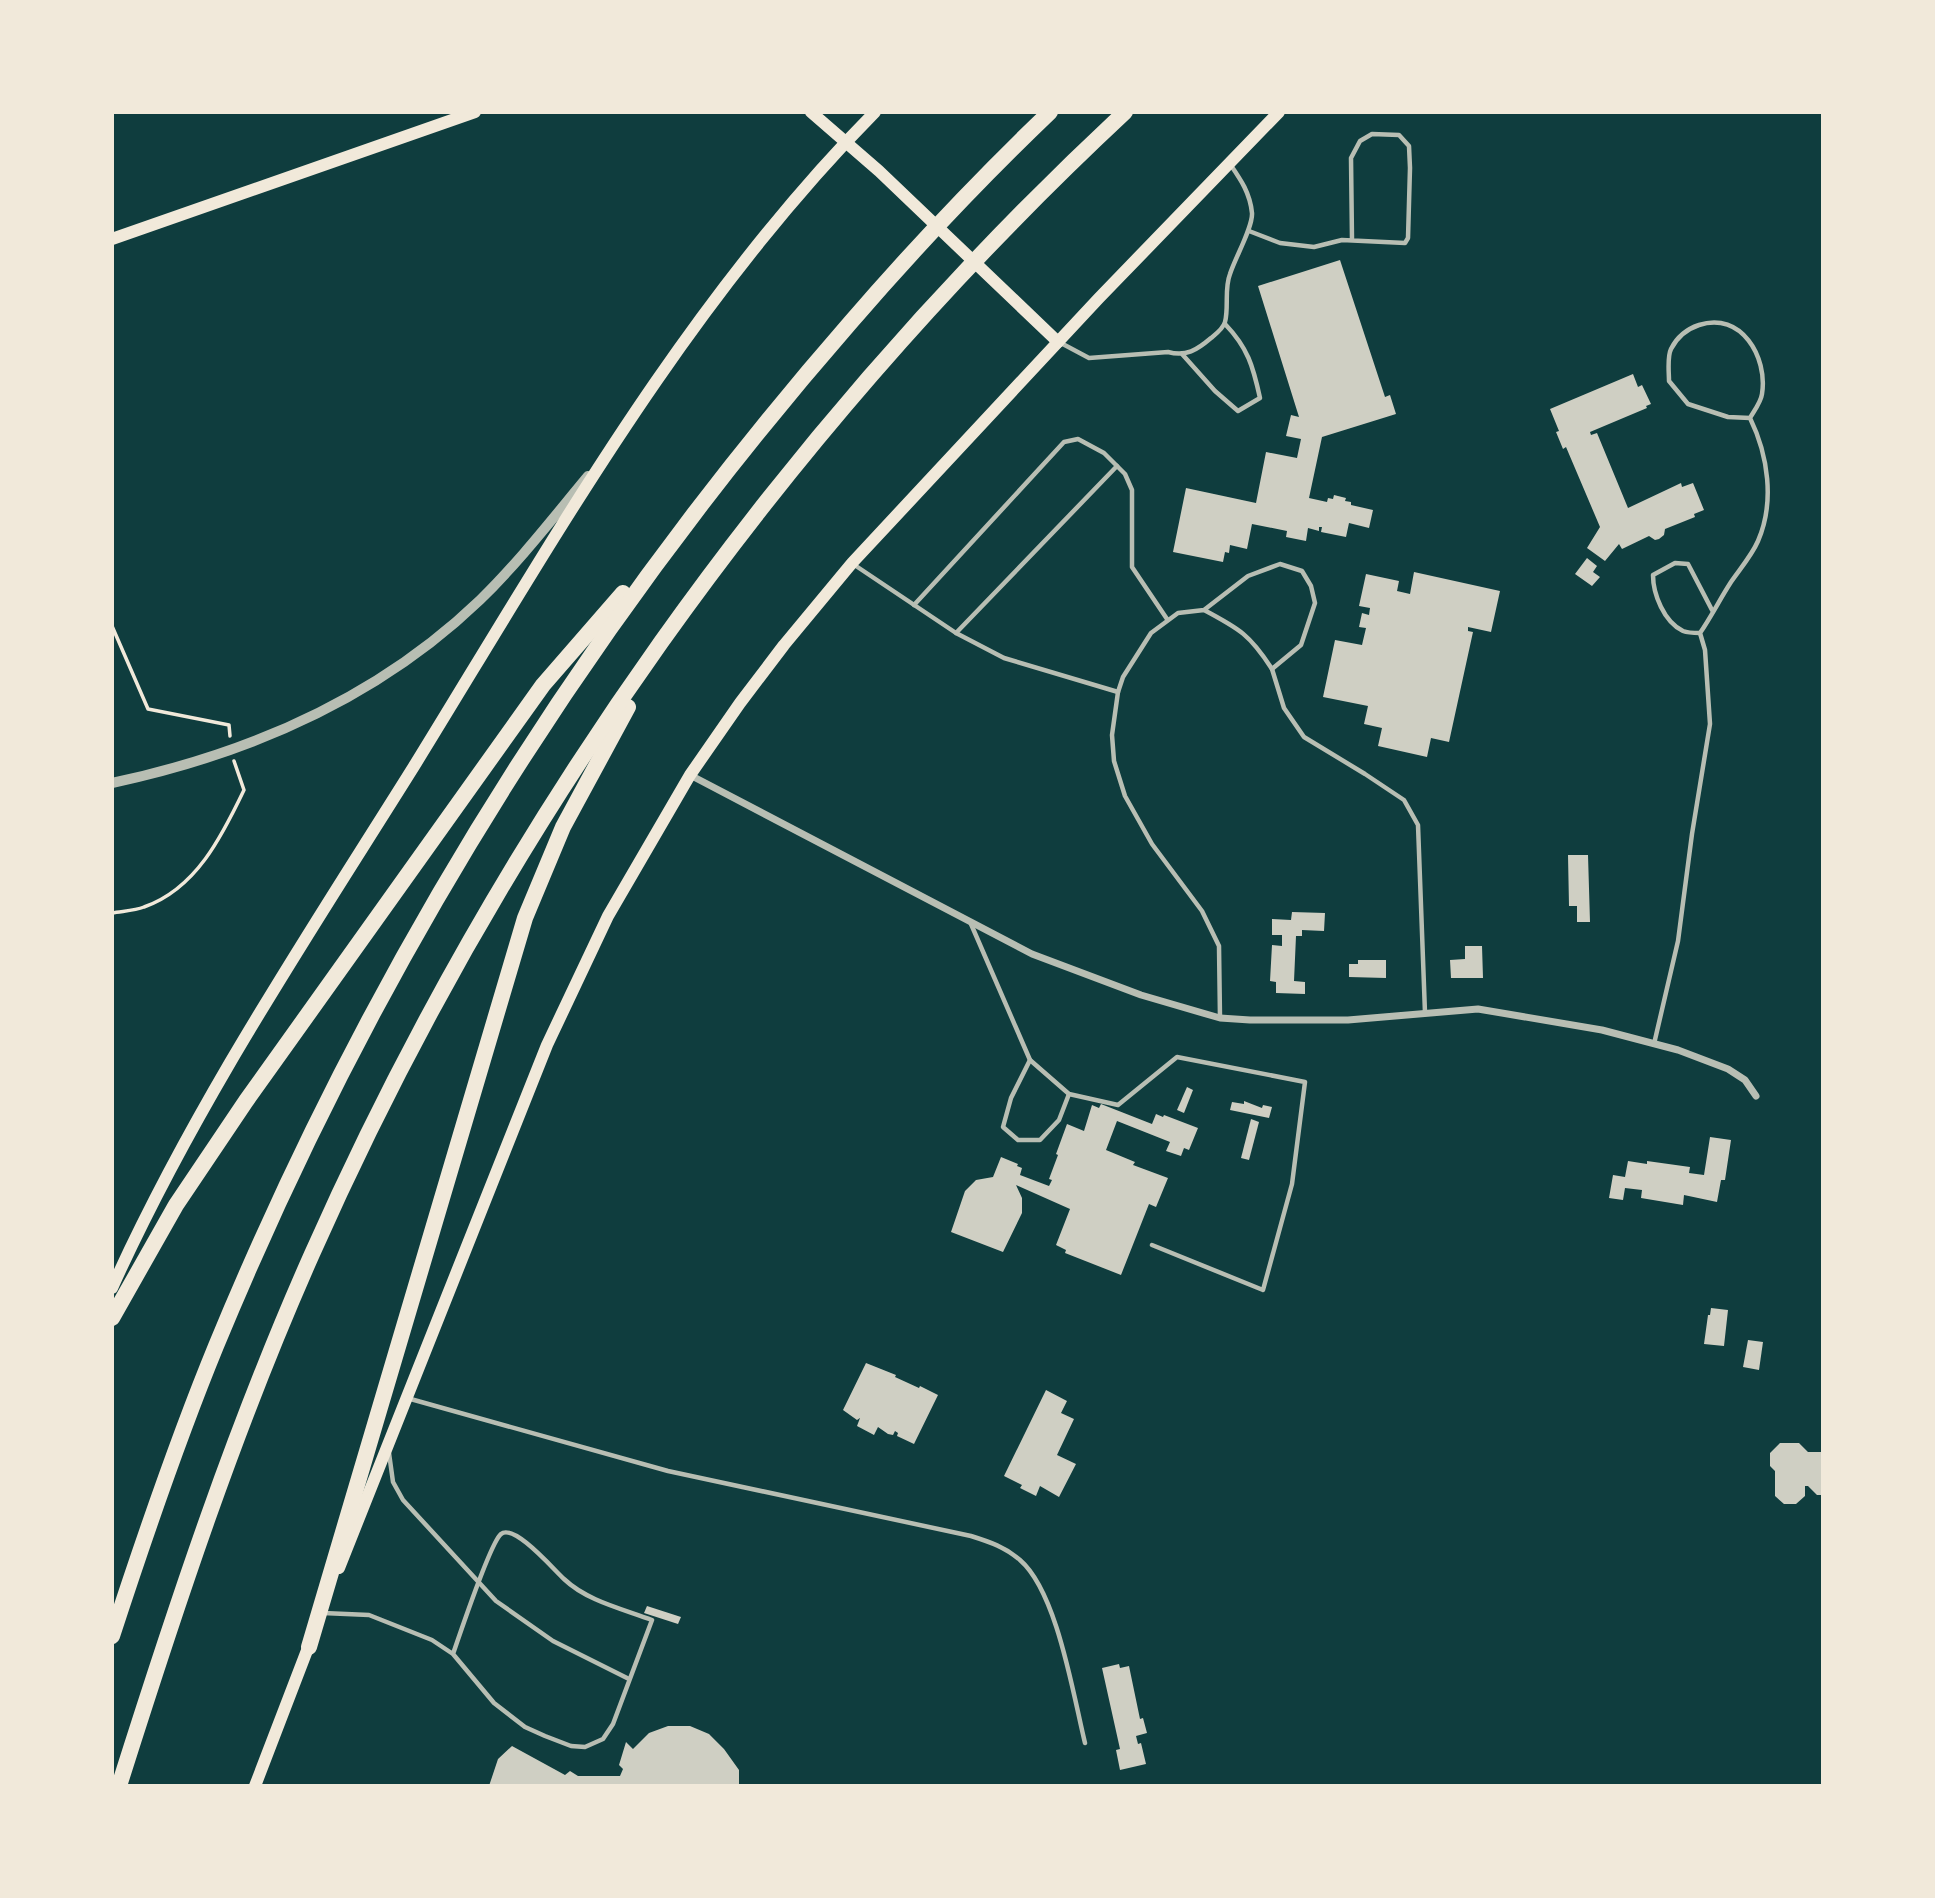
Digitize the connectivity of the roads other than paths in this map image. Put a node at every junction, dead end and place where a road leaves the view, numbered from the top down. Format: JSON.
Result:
{"nodes":[{"id":1,"x":475,"y":112,"type":"edge"},
{"id":2,"x":811,"y":112,"type":"edge"},
{"id":3,"x":874,"y":112,"type":"edge"},
{"id":4,"x":1050,"y":112,"type":"edge"},
{"id":5,"x":1125,"y":112,"type":"edge"},
{"id":6,"x":1279,"y":112,"type":"edge"},
{"id":7,"x":846,"y":141,"type":"junction"},
{"id":8,"x":1229,"y":163,"type":"junction"},
{"id":9,"x":1249,"y":231,"type":"junction"},
{"id":10,"x":112,"y":239,"type":"edge"},
{"id":11,"x":1352,"y":240,"type":"junction"},
{"id":12,"x":1225,"y":324,"type":"junction"},
{"id":13,"x":1058,"y":342,"type":"junction"},
{"id":14,"x":1182,"y":354,"type":"junction"},
{"id":15,"x":1750,"y":418,"type":"junction"},
{"id":16,"x":606,"y":455,"type":"junction"},
{"id":17,"x":1117,"y":466,"type":"junction"},
{"id":18,"x":668,"y":546,"type":"junction"},
{"id":19,"x":852,"y":563,"type":"junction"},
{"id":20,"x":914,"y":605,"type":"junction"},
{"id":21,"x":1204,"y":610,"type":"junction"},
{"id":22,"x":1712,"y":610,"type":"junction"},
{"id":23,"x":1167,"y":619,"type":"junction"},
{"id":24,"x":956,"y":632,"type":"junction"},
{"id":25,"x":668,"y":633,"type":"junction"},
{"id":26,"x":1700,"y":633,"type":"junction"},
{"id":27,"x":1272,"y":669,"type":"junction"},
{"id":28,"x":1118,"y":692,"type":"junction"},
{"id":29,"x":690,"y":775,"type":"junction"},
{"id":30,"x":112,"y":783,"type":"edge"},
{"id":31,"x":971,"y":923,"type":"junction"},
{"id":32,"x":1425,"y":1013,"type":"junction"},
{"id":33,"x":1220,"y":1018,"type":"junction"},
{"id":34,"x":1654,"y":1044,"type":"junction"},
{"id":35,"x":1030,"y":1060,"type":"junction"},
{"id":36,"x":1069,"y":1094,"type":"junction"},
{"id":37,"x":1756,"y":1096,"type":"dead end"},
{"id":38,"x":1152,"y":1245,"type":"dead end"},
{"id":39,"x":112,"y":1288,"type":"edge"},
{"id":40,"x":112,"y":1318,"type":"edge"},
{"id":41,"x":406,"y":1398,"type":"junction"},
{"id":42,"x":387,"y":1444,"type":"junction"},
{"id":43,"x":480,"y":1583,"type":"junction"},
{"id":44,"x":322,"y":1613,"type":"junction"},
{"id":45,"x":112,"y":1636,"type":"edge"},
{"id":46,"x":309,"y":1647,"type":"junction"},
{"id":47,"x":453,"y":1654,"type":"junction"},
{"id":48,"x":629,"y":1679,"type":"junction"},
{"id":49,"x":1085,"y":1743,"type":"dead end"},
{"id":50,"x":120,"y":1786,"type":"edge"},
{"id":51,"x":255,"y":1786,"type":"edge"}],
"edges":[{"from":1,"to":10,"type":"main road"},
{"from":2,"to":7,"type":"main road"},
{"from":3,"to":7,"type":"main road"},
{"from":4,"to":18,"type":"highway"},
{"from":5,"to":25,"type":"highway"},
{"from":6,"to":8,"type":"main road"},
{"from":7,"to":13,"type":"main road"},
{"from":7,"to":16,"type":"main road"},
{"from":8,"to":9,"type":"lane"},
{"from":8,"to":13,"type":"main road"},
{"from":9,"to":11,"type":"lane"},
{"from":9,"to":12,"type":"lane"},
{"from":11,"to":11,"type":"lane"},
{"from":12,"to":14,"type":"lane"},
{"from":12,"to":14,"type":"lane"},
{"from":13,"to":14,"type":"lane"},
{"from":13,"to":19,"type":"main road"},
{"from":15,"to":15,"type":"lane"},
{"from":15,"to":22,"type":"lane"},
{"from":16,"to":30,"type":"street"},
{"from":16,"to":39,"type":"main road"},
{"from":17,"to":20,"type":"lane"},
{"from":17,"to":23,"type":"lane"},
{"from":17,"to":24,"type":"lane"},
{"from":18,"to":40,"type":"highway"},
{"from":18,"to":45,"type":"highway"},
{"from":19,"to":20,"type":"lane"},
{"from":19,"to":29,"type":"main road"},
{"from":20,"to":24,"type":"lane"},
{"from":21,"to":23,"type":"lane"},
{"from":21,"to":27,"type":"lane"},
{"from":21,"to":27,"type":"lane"},
{"from":22,"to":26,"type":"lane"},
{"from":22,"to":26,"type":"lane"},
{"from":23,"to":28,"type":"lane"},
{"from":24,"to":28,"type":"lane"},
{"from":25,"to":46,"type":"highway"},
{"from":25,"to":50,"type":"highway"},
{"from":26,"to":34,"type":"lane"},
{"from":27,"to":32,"type":"lane"},
{"from":28,"to":33,"type":"lane"},
{"from":29,"to":31,"type":"street"},
{"from":29,"to":41,"type":"main road"},
{"from":31,"to":33,"type":"street"},
{"from":31,"to":35,"type":"lane"},
{"from":32,"to":33,"type":"street"},
{"from":32,"to":34,"type":"street"},
{"from":34,"to":37,"type":"street"},
{"from":35,"to":36,"type":"lane"},
{"from":35,"to":36,"type":"lane"},
{"from":36,"to":38,"type":"lane"},
{"from":41,"to":42,"type":"main road"},
{"from":41,"to":49,"type":"lane"},
{"from":42,"to":43,"type":"lane"},
{"from":42,"to":44,"type":"main road"},
{"from":43,"to":47,"type":"lane"},
{"from":43,"to":48,"type":"lane"},
{"from":43,"to":48,"type":"lane"},
{"from":44,"to":46,"type":"main road"},
{"from":44,"to":47,"type":"lane"},
{"from":46,"to":51,"type":"main road"},
{"from":47,"to":48,"type":"lane"}]}
